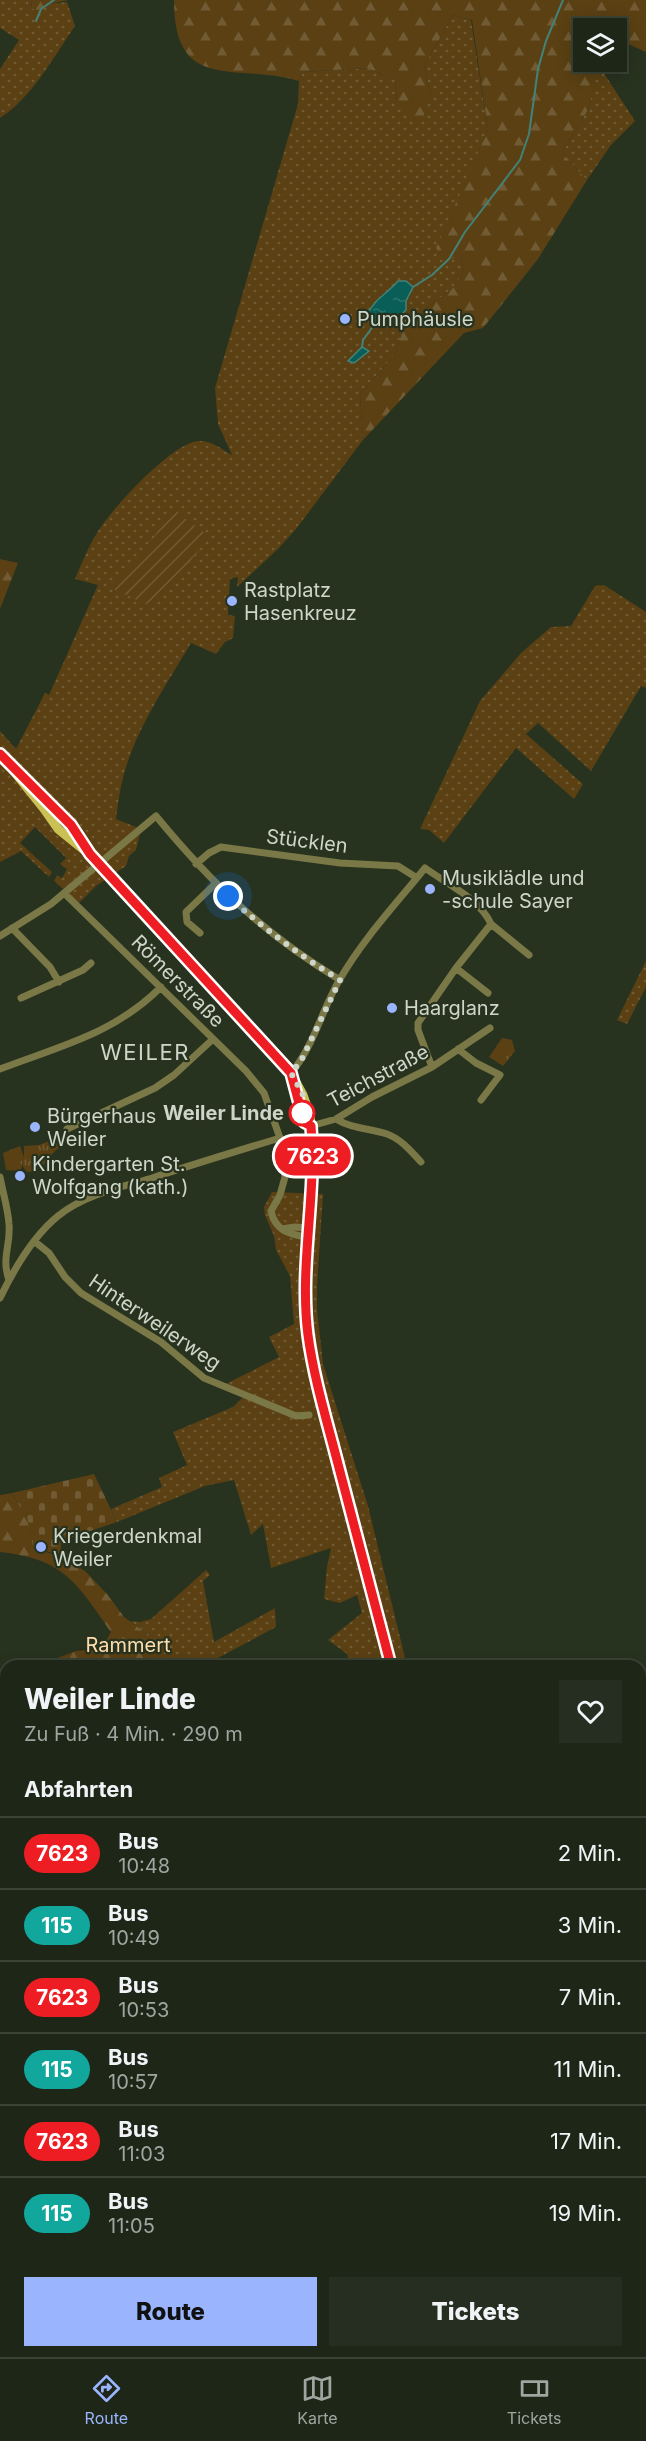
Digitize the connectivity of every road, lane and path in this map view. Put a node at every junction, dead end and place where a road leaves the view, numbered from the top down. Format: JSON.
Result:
{"nodes":[{"id":1,"x":0,"y":754,"type":"edge"},
{"id":2,"x":100,"y":863,"type":"junction"},
{"id":3,"x":196,"y":864,"type":"junction"},
{"id":4,"x":417,"y":878,"type":"junction"},
{"id":5,"x":214,"y":884,"type":"junction"},
{"id":6,"x":64,"y":893,"type":"junction"},
{"id":7,"x":491,"y":924,"type":"junction"},
{"id":8,"x":12,"y":928,"type":"junction"},
{"id":9,"x":200,"y":933,"type":"dead end"},
{"id":10,"x":0,"y":936,"type":"edge"},
{"id":11,"x":529,"y":955,"type":"dead end"},
{"id":12,"x":91,"y":963,"type":"dead end"},
{"id":13,"x":456,"y":969,"type":"junction"},
{"id":14,"x":340,"y":980,"type":"junction"},
{"id":15,"x":59,"y":982,"type":"junction"},
{"id":16,"x":161,"y":987,"type":"junction"},
{"id":17,"x":488,"y":993,"type":"dead end"},
{"id":18,"x":21,"y":998,"type":"dead end"},
{"id":19,"x":490,"y":1028,"type":"dead end"},
{"id":20,"x":213,"y":1039,"type":"junction"},
{"id":21,"x":458,"y":1050,"type":"junction"},
{"id":22,"x":432,"y":1067,"type":"junction"},
{"id":23,"x":0,"y":1069,"type":"edge"},
{"id":24,"x":291,"y":1073,"type":"junction"},
{"id":25,"x":481,"y":1100,"type":"dead end"},
{"id":26,"x":336,"y":1119,"type":"junction"},
{"id":27,"x":311,"y":1126,"type":"junction"},
{"id":28,"x":68,"y":1129,"type":"dead end"},
{"id":29,"x":280,"y":1138,"type":"junction"},
{"id":30,"x":421,"y":1162,"type":"dead end"},
{"id":31,"x":0,"y":1179,"type":"edge"},
{"id":32,"x":306,"y":1232,"type":"junction"},
{"id":33,"x":34,"y":1241,"type":"junction"},
{"id":34,"x":9,"y":1280,"type":"junction"},
{"id":35,"x":0,"y":1298,"type":"edge"},
{"id":36,"x":309,"y":1415,"type":"dead end"},
{"id":37,"x":389,"y":1660,"type":"edge"}],
"edges":[{"from":1,"to":2,"type":"main road"},
{"from":2,"to":3,"type":"street"},
{"from":2,"to":6,"type":"street"},
{"from":2,"to":24,"type":"main road"},
{"from":3,"to":4,"type":"street","name":"Stücklen"},
{"from":3,"to":5,"type":"street"},
{"from":4,"to":7,"type":"street"},
{"from":4,"to":14,"type":"street"},
{"from":5,"to":9,"type":"street"},
{"from":5,"to":14,"type":"street"},
{"from":6,"to":8,"type":"street"},
{"from":6,"to":16,"type":"street","name":"Römerstraße"},
{"from":7,"to":11,"type":"street"},
{"from":7,"to":13,"type":"street"},
{"from":8,"to":10,"type":"street"},
{"from":8,"to":15,"type":"street"},
{"from":12,"to":15,"type":"street"},
{"from":13,"to":17,"type":"street"},
{"from":13,"to":22,"type":"street"},
{"from":14,"to":24,"type":"street"},
{"from":15,"to":18,"type":"street"},
{"from":16,"to":20,"type":"street","name":"Römerstraße"},
{"from":16,"to":23,"type":"street"},
{"from":19,"to":21,"type":"street","name":"Teichstraße"},
{"from":20,"to":28,"type":"street"},
{"from":20,"to":29,"type":"street","name":"Römerstraße"},
{"from":21,"to":22,"type":"street","name":"Teichstraße"},
{"from":21,"to":25,"type":"street","name":"Teichstraße"},
{"from":22,"to":26,"type":"street","name":"Teichstraße"},
{"from":24,"to":27,"type":"main road"},
{"from":26,"to":27,"type":"street","name":"Teichstraße"},
{"from":26,"to":30,"type":"street"},
{"from":27,"to":32,"type":"main road"},
{"from":29,"to":32,"type":"street","name":"Römerstraße"},
{"from":29,"to":33,"type":"street"},
{"from":31,"to":34,"type":"street"},
{"from":32,"to":37,"type":"main road"},
{"from":33,"to":34,"type":"street"},
{"from":33,"to":36,"type":"street","name":"Hinterweilerweg"},
{"from":34,"to":35,"type":"street"}]}
